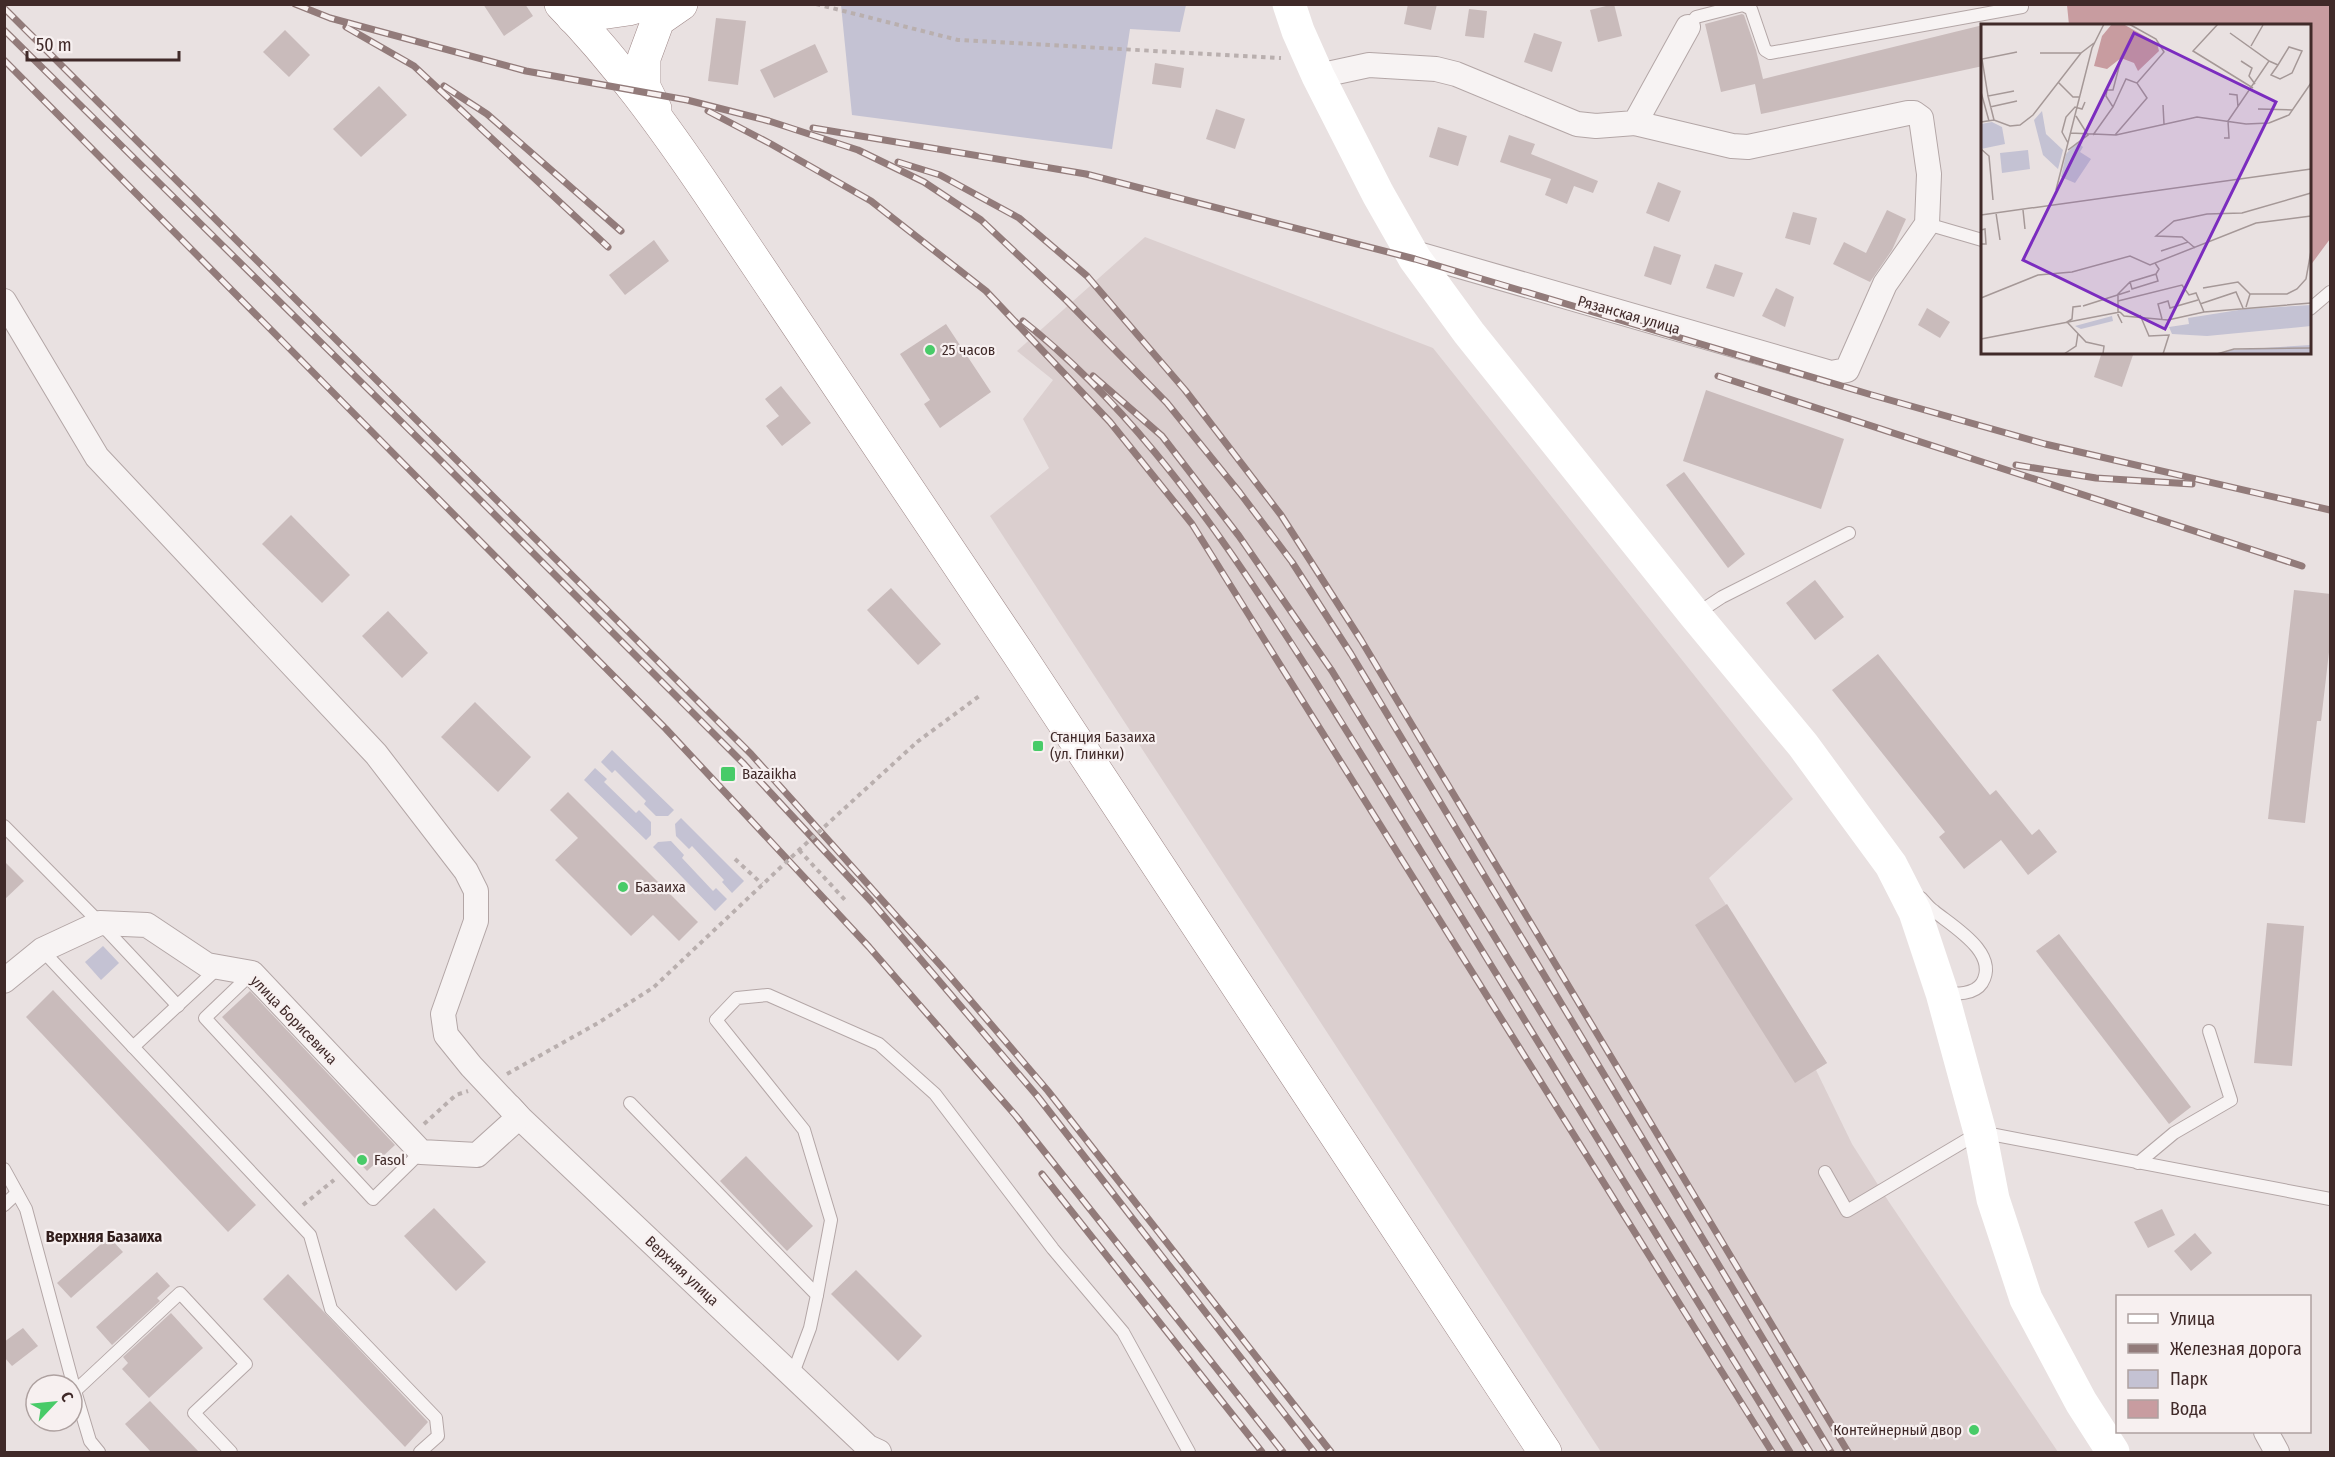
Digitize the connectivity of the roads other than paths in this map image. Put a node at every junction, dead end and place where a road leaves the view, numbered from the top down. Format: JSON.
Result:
{"nodes":[{"id":1,"x":646,"y":4,"type":"edge"},
{"id":2,"x":681,"y":4,"type":"edge"},
{"id":3,"x":1270,"y":4,"type":"edge"},
{"id":4,"x":2022,"y":7,"type":"dead end"},
{"id":5,"x":576,"y":10,"type":"edge"},
{"id":6,"x":1295,"y":25,"type":"edge"},
{"id":7,"x":1688,"y":27,"type":"joint"},
{"id":8,"x":1318,"y":76,"type":"junction"},
{"id":9,"x":1635,"y":123,"type":"junction"},
{"id":10,"x":662,"y":124,"type":"junction"},
{"id":11,"x":1927,"y":224,"type":"junction"},
{"id":12,"x":1981,"y":239,"type":"edge"},
{"id":13,"x":1411,"y":252,"type":"junction"},
{"id":14,"x":2331,"y":292,"type":"edge"},
{"id":15,"x":4,"y":301,"type":"edge"},
{"id":16,"x":2311,"y":308,"type":"edge"},
{"id":17,"x":1849,"y":533,"type":"dead end"},
{"id":18,"x":1695,"y":615,"type":"junction"},
{"id":19,"x":4,"y":826,"type":"edge"},
{"id":20,"x":1891,"y":865,"type":"junction"},
{"id":21,"x":100,"y":922,"type":"junction"},
{"id":22,"x":42,"y":950,"type":"junction"},
{"id":23,"x":219,"y":967,"type":"junction"},
{"id":24,"x":252,"y":973,"type":"junction"},
{"id":25,"x":4,"y":981,"type":"edge"},
{"id":26,"x":1942,"y":993,"type":"junction"},
{"id":27,"x":177,"y":1006,"type":"junction"},
{"id":28,"x":2209,"y":1031,"type":"dead end"},
{"id":29,"x":133,"y":1047,"type":"junction"},
{"id":30,"x":630,"y":1103,"type":"dead end"},
{"id":31,"x":519,"y":1117,"type":"junction"},
{"id":32,"x":1980,"y":1132,"type":"junction"},
{"id":33,"x":421,"y":1152,"type":"junction"},
{"id":34,"x":2138,"y":1163,"type":"junction"},
{"id":35,"x":4,"y":1169,"type":"edge"},
{"id":36,"x":1825,"y":1173,"type":"dead end"},
{"id":37,"x":17,"y":1193,"type":"junction"},
{"id":38,"x":2331,"y":1199,"type":"edge"},
{"id":39,"x":4,"y":1205,"type":"edge"},
{"id":40,"x":817,"y":1295,"type":"junction"},
{"id":41,"x":70,"y":1373,"type":"edge"},
{"id":42,"x":792,"y":1376,"type":"junction"},
{"id":43,"x":84,"y":1383,"type":"edge"},
{"id":44,"x":84,"y":1421,"type":"edge"},
{"id":45,"x":2267,"y":1433,"type":"edge"},
{"id":46,"x":99,"y":1452,"type":"edge"},
{"id":47,"x":231,"y":1452,"type":"edge"},
{"id":48,"x":420,"y":1452,"type":"edge"},
{"id":49,"x":879,"y":1452,"type":"edge"},
{"id":50,"x":1189,"y":1452,"type":"edge"},
{"id":51,"x":1545,"y":1452,"type":"edge"},
{"id":52,"x":2113,"y":1452,"type":"edge"},
{"id":53,"x":2277,"y":1452,"type":"edge"}],
"edges":[{"from":1,"to":5,"type":"main road"},
{"from":2,"to":10,"type":"main road"},
{"from":3,"to":6,"type":"main road"},
{"from":4,"to":7,"type":"lane"},
{"from":5,"to":10,"type":"main road"},
{"from":6,"to":8,"type":"main road"},
{"from":7,"to":9,"type":"street"},
{"from":8,"to":9,"type":"street"},
{"from":8,"to":13,"type":"main road"},
{"from":9,"to":11,"type":"street"},
{"from":10,"to":51,"type":"main road"},
{"from":11,"to":12,"type":"lane"},
{"from":11,"to":13,"type":"street","name":"Рязанская улица"},
{"from":13,"to":18,"type":"main road"},
{"from":14,"to":16,"type":"lane"},
{"from":15,"to":31,"type":"street"},
{"from":17,"to":18,"type":"lane"},
{"from":18,"to":20,"type":"main road"},
{"from":19,"to":21,"type":"lane"},
{"from":20,"to":26,"type":"main road"},
{"from":20,"to":26,"type":"lane"},
{"from":21,"to":22,"type":"street","name":"улица Борисевича"},
{"from":21,"to":23,"type":"street","name":"улица Борисевича"},
{"from":21,"to":27,"type":"lane"},
{"from":22,"to":25,"type":"street","name":"улица Борисевича"},
{"from":22,"to":29,"type":"lane"},
{"from":23,"to":24,"type":"street","name":"улица Борисевича"},
{"from":23,"to":27,"type":"lane"},
{"from":24,"to":33,"type":"street","name":"улица Борисевича"},
{"from":24,"to":33,"type":"lane"},
{"from":26,"to":32,"type":"main road"},
{"from":27,"to":29,"type":"lane"},
{"from":28,"to":34,"type":"lane"},
{"from":29,"to":48,"type":"lane"},
{"from":30,"to":40,"type":"lane"},
{"from":31,"to":33,"type":"street"},
{"from":31,"to":42,"type":"street","name":"Верхняя улица"},
{"from":32,"to":34,"type":"lane"},
{"from":32,"to":36,"type":"lane"},
{"from":32,"to":52,"type":"main road"},
{"from":34,"to":38,"type":"lane"},
{"from":35,"to":37,"type":"lane"},
{"from":37,"to":39,"type":"lane"},
{"from":37,"to":41,"type":"lane"},
{"from":40,"to":42,"type":"lane"},
{"from":40,"to":50,"type":"lane"},
{"from":42,"to":49,"type":"street","name":"Верхняя улица"},
{"from":43,"to":47,"type":"lane"},
{"from":44,"to":46,"type":"lane"},
{"from":45,"to":53,"type":"street"}]}
